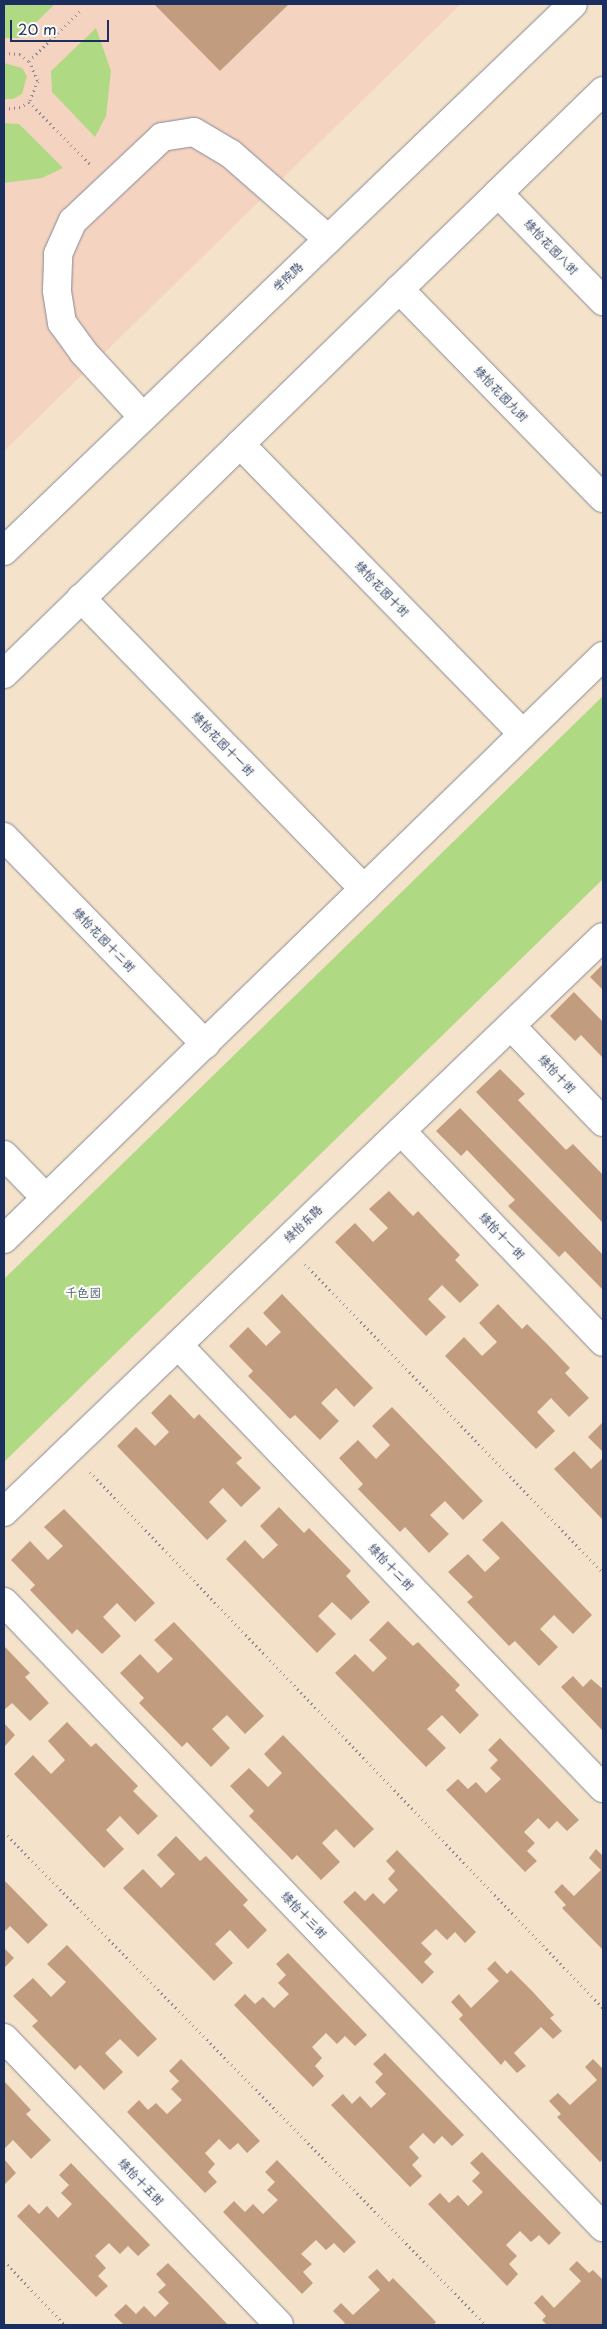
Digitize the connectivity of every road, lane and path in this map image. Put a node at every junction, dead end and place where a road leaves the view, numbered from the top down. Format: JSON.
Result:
{"nodes":[{"id":1,"x":573,"y":4,"type":"edge"},
{"id":2,"x":80,"y":11,"type":"dead end"},
{"id":3,"x":4,"y":53,"type":"edge"},
{"id":4,"x":30,"y":61,"type":"junction"},
{"id":5,"x":601,"y":97,"type":"edge"},
{"id":6,"x":29,"y":102,"type":"junction"},
{"id":7,"x":4,"y":108,"type":"edge"},
{"id":8,"x":111,"y":185,"type":"junction"},
{"id":9,"x":498,"y":193,"type":"junction"},
{"id":10,"x":328,"y":239,"type":"junction"},
{"id":11,"x":400,"y":289,"type":"junction"},
{"id":12,"x":603,"y":301,"type":"edge"},
{"id":13,"x":143,"y":417,"type":"junction"},
{"id":14,"x":240,"y":444,"type":"junction"},
{"id":15,"x":603,"y":498,"type":"edge"},
{"id":16,"x":4,"y":551,"type":"edge"},
{"id":17,"x":81,"y":598,"type":"junction"},
{"id":18,"x":603,"y":656,"type":"edge"},
{"id":19,"x":4,"y":674,"type":"edge"},
{"id":20,"x":523,"y":734,"type":"junction"},
{"id":21,"x":4,"y":837,"type":"edge"},
{"id":22,"x":364,"y":889,"type":"junction"},
{"id":23,"x":603,"y":937,"type":"edge"},
{"id":24,"x":511,"y":1026,"type":"junction"},
{"id":25,"x":205,"y":1044,"type":"junction"},
{"id":26,"x":603,"y":1122,"type":"edge"},
{"id":27,"x":401,"y":1131,"type":"junction"},
{"id":28,"x":4,"y":1155,"type":"edge"},
{"id":29,"x":46,"y":1198,"type":"junction"},
{"id":30,"x":4,"y":1239,"type":"edge"},
{"id":31,"x":284,"y":1242,"type":"junction"},
{"id":32,"x":603,"y":1342,"type":"edge"},
{"id":33,"x":178,"y":1345,"type":"junction"},
{"id":34,"x":68,"y":1450,"type":"junction"},
{"id":35,"x":4,"y":1512,"type":"edge"},
{"id":36,"x":603,"y":1573,"type":"edge"},
{"id":37,"x":4,"y":1602,"type":"edge"},
{"id":38,"x":603,"y":1788,"type":"edge"},
{"id":39,"x":4,"y":1832,"type":"edge"},
{"id":40,"x":603,"y":2008,"type":"edge"},
{"id":41,"x":4,"y":2038,"type":"edge"},
{"id":42,"x":603,"y":2227,"type":"edge"},
{"id":43,"x":4,"y":2261,"type":"edge"},
{"id":44,"x":65,"y":2325,"type":"edge"},
{"id":45,"x":279,"y":2325,"type":"edge"},
{"id":46,"x":486,"y":2325,"type":"edge"}],
"edges":[{"from":1,"to":10,"type":"street","name":"学院路"},
{"from":2,"to":4,"type":"path"},
{"from":3,"to":4,"type":"path"},
{"from":4,"to":6,"type":"path"},
{"from":5,"to":9,"type":"street"},
{"from":6,"to":7,"type":"path"},
{"from":6,"to":8,"type":"path"},
{"from":8,"to":10,"type":"street"},
{"from":8,"to":13,"type":"street"},
{"from":9,"to":11,"type":"street"},
{"from":9,"to":12,"type":"street","name":"绿怡花园八街"},
{"from":10,"to":13,"type":"street","name":"学院路"},
{"from":11,"to":14,"type":"street"},
{"from":11,"to":15,"type":"street","name":"绿怡花园九街"},
{"from":13,"to":16,"type":"street","name":"学院路"},
{"from":14,"to":17,"type":"street"},
{"from":14,"to":20,"type":"street","name":"绿怡花园十街"},
{"from":17,"to":19,"type":"street"},
{"from":17,"to":22,"type":"street","name":"绿怡花园十一街"},
{"from":18,"to":20,"type":"street"},
{"from":20,"to":22,"type":"street"},
{"from":21,"to":25,"type":"street","name":"绿怡花园十二街"},
{"from":22,"to":25,"type":"street"},
{"from":23,"to":24,"type":"street","name":"绿怡东路"},
{"from":24,"to":26,"type":"street","name":"绿怡十街"},
{"from":24,"to":27,"type":"street","name":"绿怡东路"},
{"from":25,"to":29,"type":"street"},
{"from":27,"to":31,"type":"street","name":"绿怡东路"},
{"from":27,"to":32,"type":"street","name":"绿怡十一街"},
{"from":28,"to":29,"type":"street"},
{"from":29,"to":30,"type":"street"},
{"from":31,"to":33,"type":"street","name":"绿怡东路"},
{"from":31,"to":36,"type":"path"},
{"from":33,"to":34,"type":"street","name":"绿怡东路"},
{"from":33,"to":38,"type":"street","name":"绿怡十二街"},
{"from":34,"to":35,"type":"street","name":"绿怡东路"},
{"from":34,"to":40,"type":"path"},
{"from":37,"to":42,"type":"street","name":"绿怡十三街"},
{"from":39,"to":46,"type":"path"},
{"from":41,"to":45,"type":"street","name":"绿怡十五街"},
{"from":43,"to":44,"type":"path"}]}
